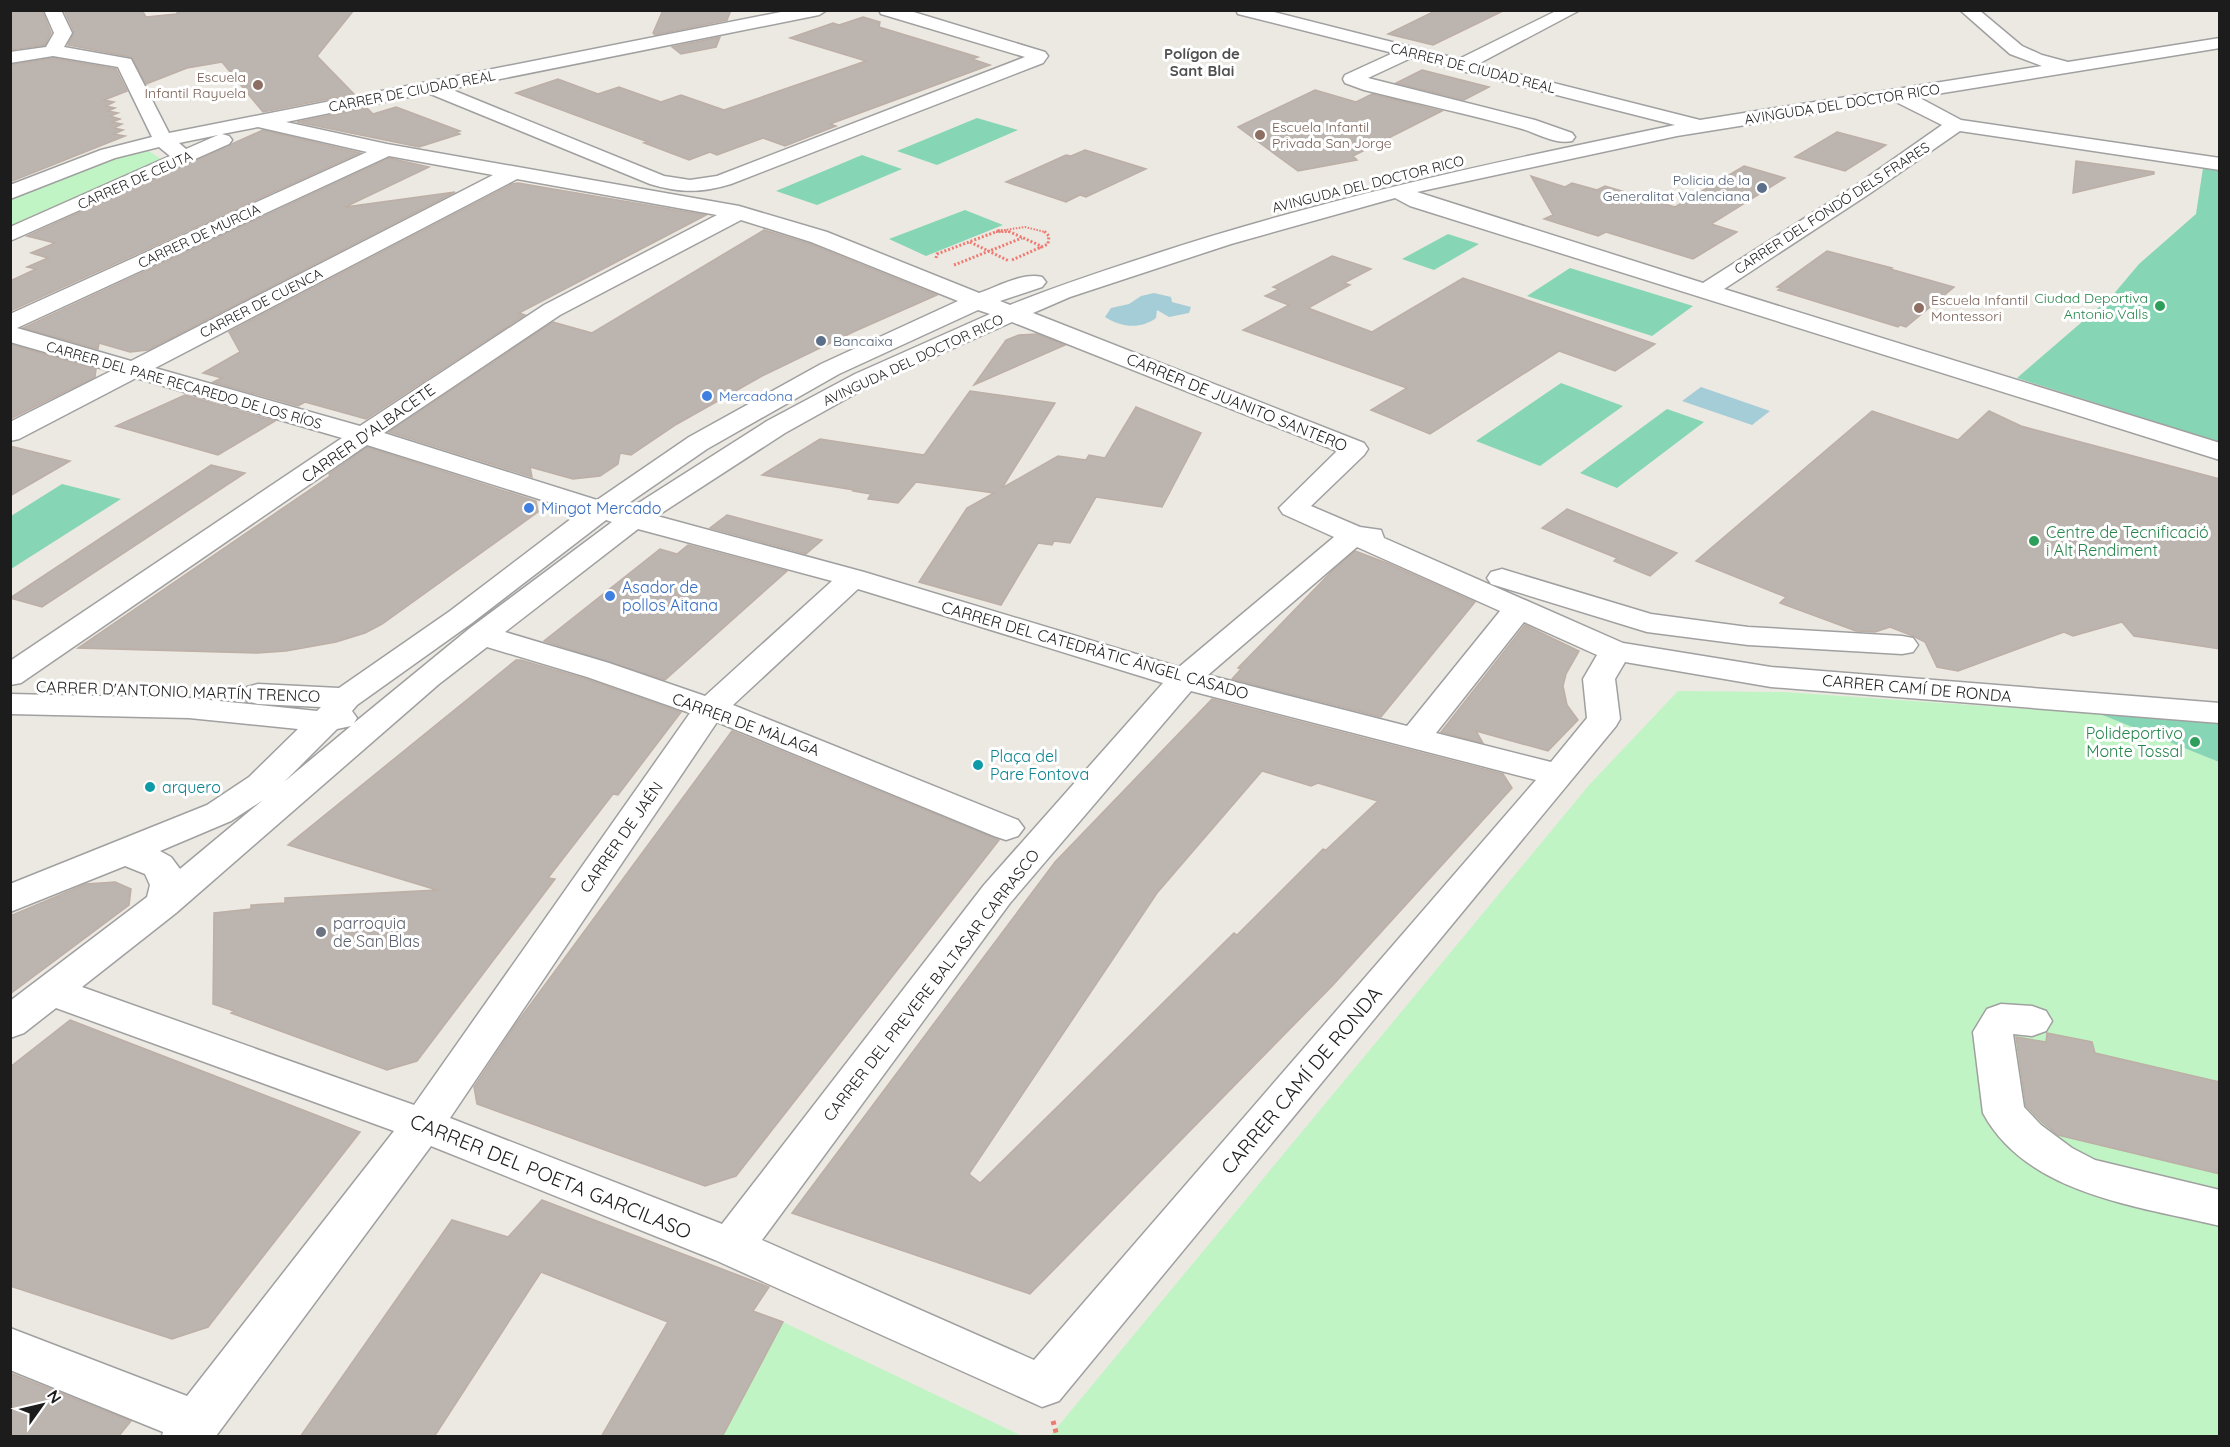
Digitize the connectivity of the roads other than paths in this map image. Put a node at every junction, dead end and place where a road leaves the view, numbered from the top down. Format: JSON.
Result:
{"nodes":[{"id":1,"x":52,"y":10,"type":"edge"},
{"id":2,"x":819,"y":10,"type":"edge"},
{"id":3,"x":887,"y":10,"type":"edge"},
{"id":4,"x":1244,"y":10,"type":"edge"},
{"id":5,"x":1572,"y":10,"type":"edge"},
{"id":6,"x":1968,"y":10,"type":"edge"},
{"id":7,"x":2220,"y":30,"type":"edge"},
{"id":8,"x":2220,"y":43,"type":"edge"},
{"id":9,"x":53,"y":51,"type":"junction"},
{"id":10,"x":1409,"y":52,"type":"junction"},
{"id":11,"x":10,"y":58,"type":"edge"},
{"id":12,"x":2036,"y":59,"type":"junction"},
{"id":13,"x":1461,"y":65,"type":"junction"},
{"id":14,"x":2070,"y":67,"type":"junction"},
{"id":15,"x":430,"y":87,"type":"junction"},
{"id":16,"x":1896,"y":95,"type":"junction"},
{"id":17,"x":1668,"y":117,"type":"junction"},
{"id":18,"x":257,"y":121,"type":"junction"},
{"id":19,"x":1956,"y":125,"type":"junction"},
{"id":20,"x":1702,"y":126,"type":"junction"},
{"id":21,"x":1565,"y":137,"type":"junction"},
{"id":22,"x":163,"y":140,"type":"junction"},
{"id":23,"x":387,"y":150,"type":"junction"},
{"id":24,"x":2220,"y":153,"type":"edge"},
{"id":25,"x":1483,"y":154,"type":"junction"},
{"id":26,"x":2159,"y":155,"type":"junction"},
{"id":27,"x":186,"y":158,"type":"junction"},
{"id":28,"x":2220,"y":164,"type":"edge"},
{"id":29,"x":511,"y":174,"type":"junction"},
{"id":30,"x":1397,"y":191,"type":"junction"},
{"id":31,"x":10,"y":193,"type":"edge"},
{"id":32,"x":739,"y":212,"type":"junction"},
{"id":33,"x":10,"y":235,"type":"edge"},
{"id":34,"x":1707,"y":290,"type":"junction"},
{"id":35,"x":978,"y":301,"type":"junction"},
{"id":36,"x":1010,"y":314,"type":"junction"},
{"id":37,"x":10,"y":323,"type":"edge"},
{"id":38,"x":10,"y":334,"type":"edge"},
{"id":39,"x":131,"y":370,"type":"junction"},
{"id":40,"x":10,"y":433,"type":"edge"},
{"id":41,"x":365,"y":436,"type":"junction"},
{"id":42,"x":2220,"y":452,"type":"edge"},
{"id":43,"x":602,"y":510,"type":"junction"},
{"id":44,"x":633,"y":519,"type":"junction"},
{"id":45,"x":1353,"y":536,"type":"junction"},
{"id":46,"x":853,"y":579,"type":"junction"},
{"id":47,"x":1520,"y":607,"type":"junction"},
{"id":48,"x":481,"y":635,"type":"junction"},
{"id":49,"x":1902,"y":645,"type":"dead end"},
{"id":50,"x":1615,"y":651,"type":"junction"},
{"id":51,"x":10,"y":676,"type":"edge"},
{"id":52,"x":1184,"y":679,"type":"junction"},
{"id":53,"x":10,"y":684,"type":"edge"},
{"id":54,"x":10,"y":704,"type":"edge"},
{"id":55,"x":395,"y":705,"type":"junction"},
{"id":56,"x":709,"y":710,"type":"junction"},
{"id":57,"x":340,"y":712,"type":"junction"},
{"id":58,"x":2220,"y":713,"type":"edge"},
{"id":59,"x":1415,"y":737,"type":"junction"},
{"id":60,"x":1559,"y":775,"type":"junction"},
{"id":61,"x":294,"y":794,"type":"junction"},
{"id":62,"x":1006,"y":828,"type":"dead end"},
{"id":63,"x":122,"y":853,"type":"junction"},
{"id":64,"x":10,"y":899,"type":"edge"},
{"id":65,"x":164,"y":904,"type":"junction"},
{"id":66,"x":50,"y":991,"type":"junction"},
{"id":67,"x":2032,"y":1021,"type":"dead end"},
{"id":68,"x":10,"y":1023,"type":"edge"},
{"id":69,"x":423,"y":1125,"type":"junction"},
{"id":70,"x":2220,"y":1208,"type":"edge"},
{"id":71,"x":731,"y":1247,"type":"junction"},
{"id":72,"x":10,"y":1348,"type":"edge"},
{"id":73,"x":1042,"y":1386,"type":"joint"},
{"id":74,"x":192,"y":1430,"type":"edge"}],
"edges":[{"from":1,"to":9,"type":"street"},
{"from":2,"to":15,"type":"street","name":"CARRER DE CIUDAD REAL"},
{"from":3,"to":15,"type":"street"},
{"from":4,"to":10,"type":"street","name":"CARRER DE CIUDAD REAL"},
{"from":5,"to":13,"type":"street"},
{"from":6,"to":12,"type":"street"},
{"from":7,"to":12,"type":"street","name":"AVINGUDA DEL DOCTOR RICO"},
{"from":8,"to":14,"type":"street","name":"AVINGUDA DEL DOCTOR RICO"},
{"from":9,"to":11,"type":"street"},
{"from":9,"to":22,"type":"street"},
{"from":10,"to":13,"type":"street","name":"CARRER DE CIUDAD REAL"},
{"from":10,"to":21,"type":"street"},
{"from":12,"to":14,"type":"street"},
{"from":12,"to":17,"type":"street","name":"AVINGUDA DEL DOCTOR RICO"},
{"from":13,"to":17,"type":"street","name":"CARRER DE CIUDAD REAL"},
{"from":14,"to":16,"type":"street","name":"AVINGUDA DEL DOCTOR RICO"},
{"from":15,"to":18,"type":"street","name":"CARRER DE CIUDAD REAL"},
{"from":16,"to":19,"type":"street"},
{"from":16,"to":20,"type":"street","name":"AVINGUDA DEL DOCTOR RICO"},
{"from":17,"to":20,"type":"street","name":"CARRER DE CIUDAD REAL"},
{"from":17,"to":21,"type":"street","name":"AVINGUDA DEL DOCTOR RICO"},
{"from":18,"to":22,"type":"street","name":"CARRER DE CIUDAD REAL"},
{"from":18,"to":23,"type":"street","name":"CARRER DE JUANITO SANTERO"},
{"from":18,"to":27,"type":"street","name":"CARRER DE CEUTA"},
{"from":19,"to":26,"type":"street"},
{"from":19,"to":34,"type":"street","name":"CARRER DEL FONDÓ DELS FRARES"},
{"from":20,"to":30,"type":"street","name":"AVINGUDA DEL DOCTOR RICO"},
{"from":21,"to":25,"type":"street","name":"AVINGUDA DEL DOCTOR RICO"},
{"from":22,"to":27,"type":"street"},
{"from":22,"to":31,"type":"street","name":"CARRER DE CIUDAD REAL"},
{"from":23,"to":29,"type":"street","name":"CARRER DE JUANITO SANTERO"},
{"from":23,"to":37,"type":"street","name":"CARRER DE MURCIA"},
{"from":24,"to":26,"type":"street"},
{"from":25,"to":30,"type":"street","name":"AVINGUDA DEL DOCTOR RICO"},
{"from":25,"to":35,"type":"street","name":"AVINGUDA DEL DOCTOR RICO"},
{"from":26,"to":28,"type":"street"},
{"from":27,"to":33,"type":"street","name":"CARRER DE CEUTA"},
{"from":29,"to":32,"type":"street","name":"CARRER DE JUANITO SANTERO"},
{"from":29,"to":39,"type":"street","name":"CARRER DE CUENCA"},
{"from":30,"to":34,"type":"street"},
{"from":30,"to":36,"type":"street","name":"AVINGUDA DEL DOCTOR RICO"},
{"from":32,"to":35,"type":"street","name":"CARRER DE JUANITO SANTERO"},
{"from":32,"to":41,"type":"street","name":"CARRER D'ALBACETE"},
{"from":34,"to":42,"type":"street"},
{"from":35,"to":36,"type":"street","name":"CARRER DE JUANITO SANTERO"},
{"from":35,"to":43,"type":"street","name":"AVINGUDA DEL DOCTOR RICO"},
{"from":36,"to":44,"type":"street","name":"AVINGUDA DEL DOCTOR RICO"},
{"from":36,"to":45,"type":"street","name":"CARRER DE JUANITO SANTERO"},
{"from":38,"to":39,"type":"street","name":"CARRER DEL PARE RECAREDO DE LOS RÍOS"},
{"from":39,"to":40,"type":"street","name":"CARRER DE CUENCA"},
{"from":39,"to":41,"type":"street","name":"CARRER DEL PARE RECAREDO DE LOS RÍOS"},
{"from":41,"to":43,"type":"street","name":"CARRER DEL PARE RECAREDO DE LOS RÍOS"},
{"from":41,"to":51,"type":"street","name":"CARRER D'ALBACETE"},
{"from":43,"to":44,"type":"street","name":"CARRER DEL PARE RECAREDO DE LOS RÍOS"},
{"from":43,"to":57,"type":"street","name":"AVINGUDA DEL DOCTOR RICO"},
{"from":44,"to":46,"type":"street","name":"CARRER DEL CATEDRÀTIC ÁNGEL CASADO"},
{"from":44,"to":48,"type":"street","name":"AVINGUDA DEL DOCTOR RICO"},
{"from":45,"to":47,"type":"street","name":"CARRER DE JUANITO SANTERO"},
{"from":45,"to":49,"type":"street"},
{"from":45,"to":52,"type":"street","name":"CARRER DEL PREVERE BALTASAR CARRASCO"},
{"from":46,"to":52,"type":"street","name":"CARRER DEL CATEDRÀTIC ÁNGEL CASADO"},
{"from":46,"to":56,"type":"street","name":"CARRER DE JAÉN"},
{"from":47,"to":50,"type":"street","name":"CARRER DE JUANITO SANTERO"},
{"from":47,"to":59,"type":"street"},
{"from":48,"to":55,"type":"street","name":"AVINGUDA DEL DOCTOR RICO"},
{"from":48,"to":56,"type":"street","name":"CARRER DE MÀLAGA"},
{"from":50,"to":58,"type":"street","name":"CARRER CAMÍ DE RONDA"},
{"from":50,"to":60,"type":"street","name":"CARRER CAMÍ DE RONDA"},
{"from":52,"to":59,"type":"street","name":"CARRER DEL CATEDRÀTIC ÁNGEL CASADO"},
{"from":52,"to":71,"type":"street","name":"CARRER DEL PREVERE BALTASAR CARRASCO"},
{"from":53,"to":57,"type":"street","name":"CARRER D'ANTONIO MARTÍN TRENCO"},
{"from":54,"to":57,"type":"street","name":"CARRER D'ANTONIO MARTÍN TRENCO"},
{"from":55,"to":57,"type":"street","name":"CARRER D'ANTONIO MARTÍN TRENCO"},
{"from":55,"to":61,"type":"street","name":"AVINGUDA DEL DOCTOR RICO"},
{"from":56,"to":62,"type":"street","name":"CARRER DE MÀLAGA"},
{"from":56,"to":69,"type":"street","name":"CARRER DE JAÉN"},
{"from":57,"to":61,"type":"street"},
{"from":57,"to":63,"type":"street"},
{"from":59,"to":60,"type":"street","name":"CARRER DEL CATEDRÀTIC ÁNGEL CASADO"},
{"from":60,"to":73,"type":"street","name":"CARRER CAMÍ DE RONDA"},
{"from":61,"to":65,"type":"street","name":"AVINGUDA DEL DOCTOR RICO"},
{"from":63,"to":64,"type":"street"},
{"from":63,"to":65,"type":"street"},
{"from":65,"to":66,"type":"street","name":"AVINGUDA DEL DOCTOR RICO"},
{"from":66,"to":68,"type":"street","name":"AVINGUDA DEL DOCTOR RICO"},
{"from":66,"to":69,"type":"street","name":"CARRER DEL POETA GARCILASO"},
{"from":67,"to":70,"type":"street"},
{"from":69,"to":71,"type":"street","name":"CARRER DEL POETA GARCILASO"},
{"from":69,"to":74,"type":"street","name":"CARRER DE JAÉN"},
{"from":71,"to":73,"type":"street","name":"CARRER DEL POETA GARCILASO"},
{"from":72,"to":74,"type":"street"}]}
